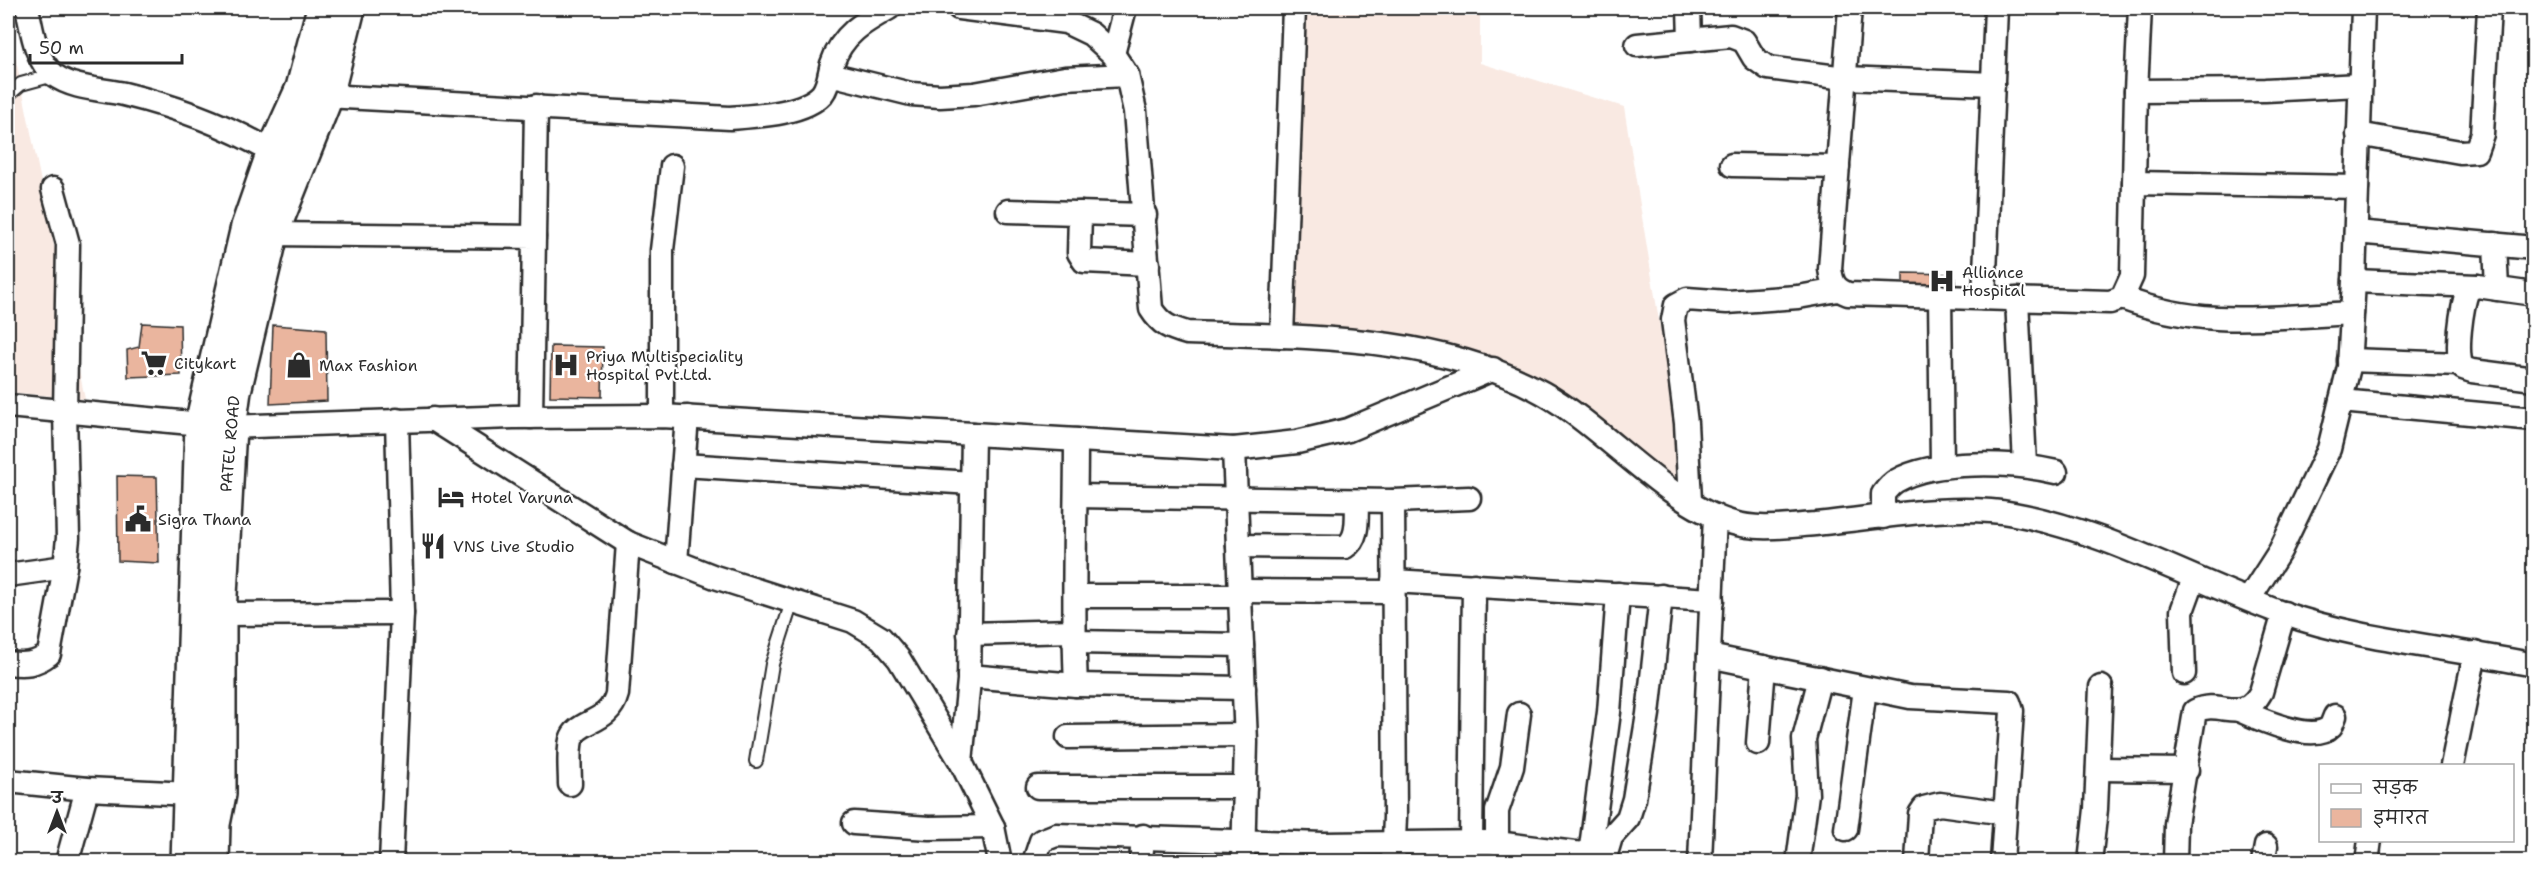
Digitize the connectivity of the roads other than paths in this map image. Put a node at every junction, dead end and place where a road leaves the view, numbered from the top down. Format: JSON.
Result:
{"nodes":[{"id":1,"x":27,"y":8,"type":"edge"},
{"id":2,"x":324,"y":8,"type":"edge"},
{"id":3,"x":348,"y":8,"type":"edge"},
{"id":4,"x":890,"y":8,"type":"edge"},
{"id":5,"x":959,"y":8,"type":"edge"},
{"id":6,"x":1125,"y":8,"type":"edge"},
{"id":7,"x":1294,"y":8,"type":"edge"},
{"id":8,"x":1689,"y":8,"type":"edge"},
{"id":9,"x":1850,"y":8,"type":"edge"},
{"id":10,"x":1996,"y":8,"type":"edge"},
{"id":11,"x":2140,"y":8,"type":"edge"},
{"id":12,"x":2363,"y":8,"type":"edge"},
{"id":13,"x":2489,"y":8,"type":"edge"},
{"id":14,"x":1690,"y":40,"type":"junction"},
{"id":15,"x":1637,"y":45,"type":"dead end"},
{"id":16,"x":1113,"y":54,"type":"junction"},
{"id":17,"x":830,"y":74,"type":"junction"},
{"id":18,"x":54,"y":75,"type":"junction"},
{"id":19,"x":1127,"y":75,"type":"junction"},
{"id":20,"x":1845,"y":78,"type":"junction"},
{"id":21,"x":1993,"y":84,"type":"junction"},
{"id":22,"x":2359,"y":85,"type":"junction"},
{"id":23,"x":2136,"y":91,"type":"junction"},
{"id":24,"x":315,"y":92,"type":"junction"},
{"id":25,"x":8,"y":95,"type":"edge"},
{"id":26,"x":536,"y":106,"type":"junction"},
{"id":27,"x":2358,"y":134,"type":"junction"},
{"id":28,"x":285,"y":159,"type":"junction"},
{"id":29,"x":1732,"y":165,"type":"dead end"},
{"id":30,"x":672,"y":166,"type":"dead end"},
{"id":31,"x":1838,"y":167,"type":"junction"},
{"id":32,"x":2134,"y":183,"type":"junction"},
{"id":33,"x":2357,"y":187,"type":"junction"},
{"id":34,"x":53,"y":189,"type":"dead end"},
{"id":35,"x":1008,"y":211,"type":"dead end"},
{"id":36,"x":1080,"y":213,"type":"junction"},
{"id":37,"x":1144,"y":215,"type":"junction"},
{"id":38,"x":260,"y":230,"type":"junction"},
{"id":39,"x":2356,"y":232,"type":"junction"},
{"id":40,"x":534,"y":237,"type":"junction"},
{"id":41,"x":2495,"y":244,"type":"junction"},
{"id":42,"x":2534,"y":248,"type":"edge"},
{"id":43,"x":1148,"y":264,"type":"junction"},
{"id":44,"x":2354,"y":281,"type":"junction"},
{"id":45,"x":2487,"y":288,"type":"junction"},
{"id":46,"x":1838,"y":290,"type":"junction"},
{"id":47,"x":2534,"y":294,"type":"edge"},
{"id":48,"x":1940,"y":296,"type":"junction"},
{"id":49,"x":1984,"y":298,"type":"junction"},
{"id":50,"x":2122,"y":298,"type":"junction"},
{"id":51,"x":2017,"y":299,"type":"junction"},
{"id":52,"x":2352,"y":313,"type":"junction"},
{"id":53,"x":1282,"y":336,"type":"junction"},
{"id":54,"x":2349,"y":360,"type":"junction"},
{"id":55,"x":2460,"y":364,"type":"junction"},
{"id":56,"x":1492,"y":369,"type":"junction"},
{"id":57,"x":2534,"y":379,"type":"edge"},
{"id":58,"x":2341,"y":401,"type":"junction"},
{"id":59,"x":8,"y":406,"type":"edge"},
{"id":60,"x":65,"y":412,"type":"junction"},
{"id":61,"x":662,"y":416,"type":"junction"},
{"id":62,"x":531,"y":417,"type":"junction"},
{"id":63,"x":687,"y":417,"type":"junction"},
{"id":64,"x":2534,"y":419,"type":"edge"},
{"id":65,"x":397,"y":420,"type":"junction"},
{"id":66,"x":433,"y":420,"type":"junction"},
{"id":67,"x":215,"y":425,"type":"junction"},
{"id":68,"x":973,"y":434,"type":"junction"},
{"id":69,"x":1076,"y":440,"type":"junction"},
{"id":70,"x":1234,"y":449,"type":"junction"},
{"id":71,"x":683,"y":465,"type":"junction"},
{"id":72,"x":2025,"y":465,"type":"junction"},
{"id":73,"x":1942,"y":466,"type":"junction"},
{"id":74,"x":2056,"y":472,"type":"dead end"},
{"id":75,"x":972,"y":483,"type":"junction"},
{"id":76,"x":1076,"y":496,"type":"junction"},
{"id":77,"x":1468,"y":498,"type":"dead end"},
{"id":78,"x":1237,"y":500,"type":"junction"},
{"id":79,"x":1357,"y":501,"type":"junction"},
{"id":80,"x":1393,"y":501,"type":"junction"},
{"id":81,"x":1690,"y":501,"type":"junction"},
{"id":82,"x":1715,"y":516,"type":"junction"},
{"id":83,"x":1883,"y":518,"type":"junction"},
{"id":84,"x":628,"y":543,"type":"junction"},
{"id":85,"x":1238,"y":546,"type":"junction"},
{"id":86,"x":676,"y":562,"type":"junction"},
{"id":87,"x":65,"y":567,"type":"junction"},
{"id":88,"x":8,"y":575,"type":"edge"},
{"id":89,"x":2194,"y":578,"type":"junction"},
{"id":90,"x":1474,"y":585,"type":"junction"},
{"id":91,"x":1394,"y":586,"type":"junction"},
{"id":92,"x":1240,"y":594,"type":"junction"},
{"id":93,"x":1618,"y":594,"type":"junction"},
{"id":94,"x":1076,"y":596,"type":"junction"},
{"id":95,"x":1661,"y":596,"type":"junction"},
{"id":96,"x":2249,"y":599,"type":"junction"},
{"id":97,"x":1712,"y":600,"type":"junction"},
{"id":98,"x":792,"y":602,"type":"junction"},
{"id":99,"x":402,"y":613,"type":"junction"},
{"id":100,"x":219,"y":614,"type":"junction"},
{"id":101,"x":2284,"y":614,"type":"junction"},
{"id":102,"x":969,"y":633,"type":"junction"},
{"id":103,"x":1073,"y":636,"type":"junction"},
{"id":104,"x":1242,"y":645,"type":"junction"},
{"id":105,"x":2475,"y":653,"type":"junction"},
{"id":106,"x":1709,"y":656,"type":"junction"},
{"id":107,"x":8,"y":663,"type":"edge"},
{"id":108,"x":2534,"y":665,"type":"edge"},
{"id":109,"x":1764,"y":667,"type":"junction"},
{"id":110,"x":2184,"y":673,"type":"dead end"},
{"id":111,"x":969,"y":676,"type":"junction"},
{"id":112,"x":1820,"y":678,"type":"junction"},
{"id":113,"x":1076,"y":685,"type":"junction"},
{"id":114,"x":2100,"y":687,"type":"dead end"},
{"id":115,"x":1244,"y":688,"type":"junction"},
{"id":116,"x":1865,"y":689,"type":"junction"},
{"id":117,"x":2239,"y":710,"type":"junction"},
{"id":118,"x":1519,"y":714,"type":"dead end"},
{"id":119,"x":2335,"y":716,"type":"dead end"},
{"id":120,"x":1245,"y":735,"type":"junction"},
{"id":121,"x":1068,"y":737,"type":"dead end"},
{"id":122,"x":1758,"y":742,"type":"dead end"},
{"id":123,"x":756,"y":761,"type":"dead end"},
{"id":124,"x":961,"y":762,"type":"junction"},
{"id":125,"x":2452,"y":764,"type":"edge"},
{"id":126,"x":2098,"y":769,"type":"junction"},
{"id":127,"x":2187,"y":770,"type":"junction"},
{"id":128,"x":8,"y":781,"type":"edge"},
{"id":129,"x":570,"y":784,"type":"dead end"},
{"id":130,"x":1038,"y":787,"type":"dead end"},
{"id":131,"x":1245,"y":787,"type":"junction"},
{"id":132,"x":87,"y":789,"type":"junction"},
{"id":133,"x":190,"y":794,"type":"junction"},
{"id":134,"x":2005,"y":813,"type":"junction"},
{"id":135,"x":854,"y":823,"type":"dead end"},
{"id":136,"x":993,"y":827,"type":"junction"},
{"id":137,"x":1846,"y":829,"type":"dead end"},
{"id":138,"x":1143,"y":836,"type":"junction"},
{"id":139,"x":1471,"y":842,"type":"junction"},
{"id":140,"x":2370,"y":842,"type":"edge"},
{"id":141,"x":1497,"y":843,"type":"junction"},
{"id":142,"x":1243,"y":850,"type":"edge"},
{"id":143,"x":1393,"y":852,"type":"edge"},
{"id":144,"x":1593,"y":859,"type":"edge"},
{"id":145,"x":67,"y":861,"type":"edge"},
{"id":146,"x":188,"y":861,"type":"edge"},
{"id":147,"x":212,"y":861,"type":"edge"},
{"id":148,"x":391,"y":861,"type":"edge"},
{"id":149,"x":1000,"y":861,"type":"edge"},
{"id":150,"x":1035,"y":861,"type":"edge"},
{"id":151,"x":1141,"y":861,"type":"edge"},
{"id":152,"x":1700,"y":861,"type":"edge"},
{"id":153,"x":1798,"y":861,"type":"edge"},
{"id":154,"x":1917,"y":861,"type":"edge"},
{"id":155,"x":2002,"y":861,"type":"edge"},
{"id":156,"x":2090,"y":861,"type":"edge"},
{"id":157,"x":2175,"y":861,"type":"edge"},
{"id":158,"x":2367,"y":861,"type":"edge"}],
"edges":[{"from":1,"to":18,"type":"street"},
{"from":2,"to":24,"type":"street","name":"PATEL ROAD"},
{"from":3,"to":24,"type":"street","name":"PATEL ROAD"},
{"from":4,"to":17,"type":"street"},
{"from":5,"to":16,"type":"street"},
{"from":6,"to":16,"type":"street"},
{"from":7,"to":53,"type":"street"},
{"from":8,"to":14,"type":"street"},
{"from":9,"to":20,"type":"street"},
{"from":10,"to":21,"type":"street"},
{"from":11,"to":23,"type":"street"},
{"from":12,"to":22,"type":"street"},
{"from":13,"to":27,"type":"street"},
{"from":14,"to":15,"type":"street"},
{"from":14,"to":20,"type":"street"},
{"from":16,"to":19,"type":"street"},
{"from":17,"to":19,"type":"street"},
{"from":17,"to":26,"type":"street"},
{"from":18,"to":25,"type":"lane"},
{"from":18,"to":28,"type":"street"},
{"from":19,"to":37,"type":"street"},
{"from":20,"to":21,"type":"street"},
{"from":20,"to":31,"type":"street"},
{"from":21,"to":49,"type":"street"},
{"from":22,"to":23,"type":"street"},
{"from":22,"to":27,"type":"street"},
{"from":23,"to":32,"type":"street"},
{"from":24,"to":26,"type":"street"},
{"from":24,"to":28,"type":"street","name":"PATEL ROAD"},
{"from":26,"to":40,"type":"street"},
{"from":27,"to":33,"type":"street"},
{"from":28,"to":38,"type":"street","name":"PATEL ROAD"},
{"from":29,"to":31,"type":"street"},
{"from":30,"to":61,"type":"street"},
{"from":31,"to":46,"type":"street"},
{"from":32,"to":33,"type":"street"},
{"from":32,"to":50,"type":"street"},
{"from":33,"to":39,"type":"street"},
{"from":34,"to":60,"type":"street"},
{"from":35,"to":36,"type":"street"},
{"from":36,"to":37,"type":"street"},
{"from":36,"to":43,"type":"street"},
{"from":37,"to":43,"type":"street"},
{"from":38,"to":40,"type":"street"},
{"from":38,"to":67,"type":"street","name":"PATEL ROAD"},
{"from":39,"to":41,"type":"street"},
{"from":39,"to":44,"type":"street"},
{"from":40,"to":62,"type":"street"},
{"from":41,"to":42,"type":"street"},
{"from":41,"to":45,"type":"street"},
{"from":43,"to":53,"type":"street"},
{"from":44,"to":45,"type":"street"},
{"from":44,"to":52,"type":"street"},
{"from":45,"to":47,"type":"street"},
{"from":45,"to":55,"type":"street"},
{"from":46,"to":48,"type":"street"},
{"from":46,"to":81,"type":"street"},
{"from":48,"to":49,"type":"street"},
{"from":48,"to":73,"type":"street"},
{"from":49,"to":51,"type":"street"},
{"from":50,"to":51,"type":"street"},
{"from":50,"to":52,"type":"street"},
{"from":51,"to":72,"type":"street"},
{"from":52,"to":54,"type":"street"},
{"from":53,"to":56,"type":"street"},
{"from":54,"to":55,"type":"street"},
{"from":54,"to":58,"type":"street"},
{"from":55,"to":57,"type":"street"},
{"from":56,"to":70,"type":"street"},
{"from":56,"to":81,"type":"street"},
{"from":58,"to":64,"type":"street"},
{"from":58,"to":96,"type":"street"},
{"from":59,"to":60,"type":"street"},
{"from":60,"to":67,"type":"street"},
{"from":60,"to":87,"type":"street"},
{"from":61,"to":62,"type":"street"},
{"from":61,"to":63,"type":"street"},
{"from":62,"to":66,"type":"street"},
{"from":63,"to":68,"type":"street"},
{"from":63,"to":71,"type":"street"},
{"from":65,"to":66,"type":"street"},
{"from":65,"to":67,"type":"street"},
{"from":65,"to":99,"type":"street"},
{"from":66,"to":84,"type":"street"},
{"from":67,"to":100,"type":"street","name":"PATEL ROAD"},
{"from":67,"to":133,"type":"street","name":"PATEL ROAD"},
{"from":68,"to":69,"type":"street"},
{"from":68,"to":75,"type":"street"},
{"from":69,"to":70,"type":"street"},
{"from":69,"to":76,"type":"street"},
{"from":70,"to":78,"type":"street"},
{"from":71,"to":75,"type":"street"},
{"from":71,"to":86,"type":"street"},
{"from":72,"to":73,"type":"street"},
{"from":72,"to":74,"type":"street"},
{"from":73,"to":83,"type":"street"},
{"from":75,"to":102,"type":"street"},
{"from":76,"to":78,"type":"street"},
{"from":76,"to":94,"type":"street"},
{"from":77,"to":80,"type":"street"},
{"from":78,"to":79,"type":"street"},
{"from":78,"to":85,"type":"street"},
{"from":79,"to":80,"type":"street"},
{"from":79,"to":85,"type":"street"},
{"from":80,"to":91,"type":"street"},
{"from":81,"to":82,"type":"street"},
{"from":82,"to":83,"type":"street"},
{"from":82,"to":97,"type":"street"},
{"from":83,"to":89,"type":"street"},
{"from":84,"to":86,"type":"street"},
{"from":84,"to":129,"type":"street"},
{"from":85,"to":92,"type":"street"},
{"from":86,"to":98,"type":"street"},
{"from":87,"to":88,"type":"street"},
{"from":87,"to":107,"type":"street"},
{"from":89,"to":96,"type":"street"},
{"from":89,"to":110,"type":"street"},
{"from":90,"to":91,"type":"street"},
{"from":90,"to":93,"type":"street"},
{"from":90,"to":139,"type":"street"},
{"from":91,"to":92,"type":"street"},
{"from":91,"to":143,"type":"street"},
{"from":92,"to":94,"type":"street"},
{"from":92,"to":104,"type":"street"},
{"from":93,"to":95,"type":"street"},
{"from":93,"to":144,"type":"street"},
{"from":94,"to":103,"type":"street"},
{"from":95,"to":97,"type":"street"},
{"from":95,"to":144,"type":"street"},
{"from":96,"to":101,"type":"street"},
{"from":97,"to":106,"type":"street"},
{"from":98,"to":123,"type":"lane"},
{"from":98,"to":124,"type":"street"},
{"from":99,"to":100,"type":"street"},
{"from":99,"to":148,"type":"street"},
{"from":100,"to":147,"type":"street","name":"PATEL ROAD"},
{"from":101,"to":105,"type":"street"},
{"from":101,"to":117,"type":"street"},
{"from":102,"to":103,"type":"street"},
{"from":102,"to":111,"type":"street"},
{"from":103,"to":104,"type":"street"},
{"from":103,"to":113,"type":"street"},
{"from":104,"to":115,"type":"street"},
{"from":105,"to":108,"type":"street"},
{"from":105,"to":125,"type":"street"},
{"from":106,"to":109,"type":"street"},
{"from":106,"to":152,"type":"street"},
{"from":109,"to":112,"type":"street"},
{"from":109,"to":122,"type":"street"},
{"from":111,"to":113,"type":"street"},
{"from":111,"to":124,"type":"street"},
{"from":112,"to":116,"type":"street"},
{"from":112,"to":153,"type":"street"},
{"from":113,"to":115,"type":"street"},
{"from":114,"to":126,"type":"street"},
{"from":115,"to":120,"type":"street"},
{"from":116,"to":134,"type":"street"},
{"from":116,"to":137,"type":"street"},
{"from":117,"to":119,"type":"street"},
{"from":117,"to":127,"type":"street"},
{"from":118,"to":141,"type":"street"},
{"from":120,"to":121,"type":"street"},
{"from":120,"to":131,"type":"street"},
{"from":124,"to":136,"type":"street"},
{"from":126,"to":127,"type":"street"},
{"from":126,"to":156,"type":"street"},
{"from":127,"to":157,"type":"street"},
{"from":128,"to":132,"type":"street"},
{"from":130,"to":131,"type":"street"},
{"from":131,"to":142,"type":"street"},
{"from":132,"to":133,"type":"street"},
{"from":132,"to":145,"type":"street"},
{"from":133,"to":146,"type":"street","name":"PATEL ROAD"},
{"from":134,"to":154,"type":"street"},
{"from":134,"to":155,"type":"street"},
{"from":135,"to":136,"type":"street"},
{"from":136,"to":149,"type":"street"},
{"from":138,"to":142,"type":"street"},
{"from":138,"to":150,"type":"street"},
{"from":138,"to":151,"type":"street"},
{"from":139,"to":141,"type":"street"},
{"from":139,"to":143,"type":"street"},
{"from":140,"to":158,"type":"street"},
{"from":141,"to":144,"type":"street"},
{"from":142,"to":143,"type":"street"}]}
